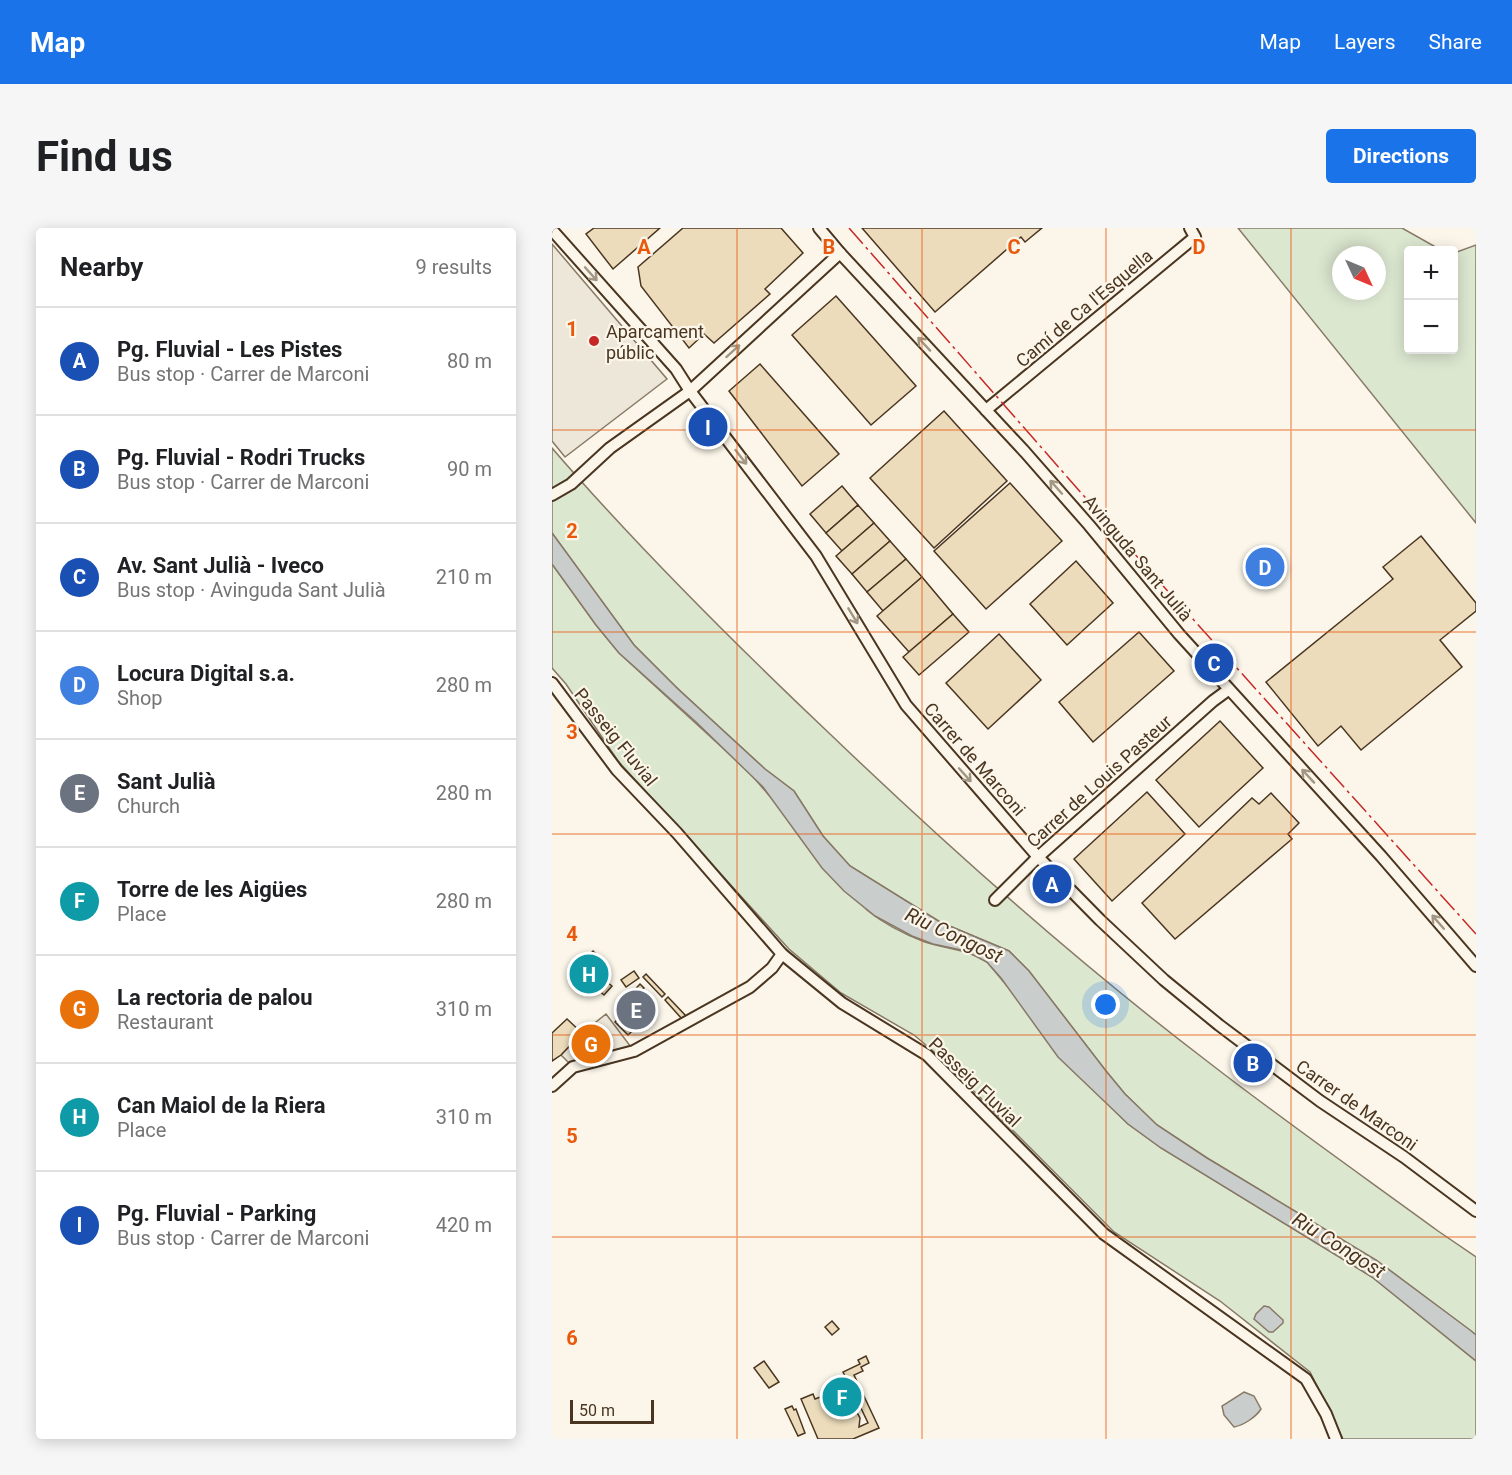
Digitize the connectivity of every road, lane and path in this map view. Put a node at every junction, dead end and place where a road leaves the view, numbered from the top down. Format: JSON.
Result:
{"nodes":[{"id":1,"x":819,"y":228,"type":"edge"},
{"id":2,"x":1190,"y":228,"type":"edge"},
{"id":3,"x":552,"y":230,"type":"edge"},
{"id":4,"x":840,"y":253,"type":"junction"},
{"id":5,"x":690,"y":390,"type":"junction"},
{"id":6,"x":986,"y":410,"type":"junction"},
{"id":7,"x":552,"y":495,"type":"edge"},
{"id":8,"x":552,"y":683,"type":"edge"},
{"id":9,"x":1228,"y":690,"type":"junction"},
{"id":10,"x":1038,"y":856,"type":"junction"},
{"id":11,"x":995,"y":900,"type":"dead end"},
{"id":12,"x":782,"y":954,"type":"junction"},
{"id":13,"x":1476,"y":966,"type":"edge"},
{"id":14,"x":552,"y":1086,"type":"edge"},
{"id":15,"x":1476,"y":1211,"type":"edge"},
{"id":16,"x":1336,"y":1439,"type":"edge"}],
"edges":[{"from":1,"to":4,"type":"street","name":"Avinguda Sant Julià"},
{"from":2,"to":6,"type":"street","name":"Camí de Ca l'Esquella"},
{"from":3,"to":5,"type":"street","name":"Carrer de Marconi","one_way":true},
{"from":5,"to":4,"type":"street","one_way":true},
{"from":6,"to":4,"type":"street","name":"Avinguda Sant Julià","one_way":true},
{"from":5,"to":7,"type":"street"},
{"from":5,"to":10,"type":"street","name":"Carrer de Marconi","one_way":true},
{"from":9,"to":6,"type":"street","name":"Avinguda Sant Julià","one_way":true},
{"from":8,"to":12,"type":"street","name":"Passeig Fluvial"},
{"from":9,"to":10,"type":"street","name":"Carrer de Louis Pasteur"},
{"from":13,"to":9,"type":"street","name":"Avinguda Sant Julià","one_way":true},
{"from":10,"to":11,"type":"street","name":"Carrer de Louis Pasteur"},
{"from":10,"to":15,"type":"street","name":"Carrer de Marconi"},
{"from":12,"to":14,"type":"street"},
{"from":12,"to":16,"type":"street","name":"Passeig Fluvial"}]}
